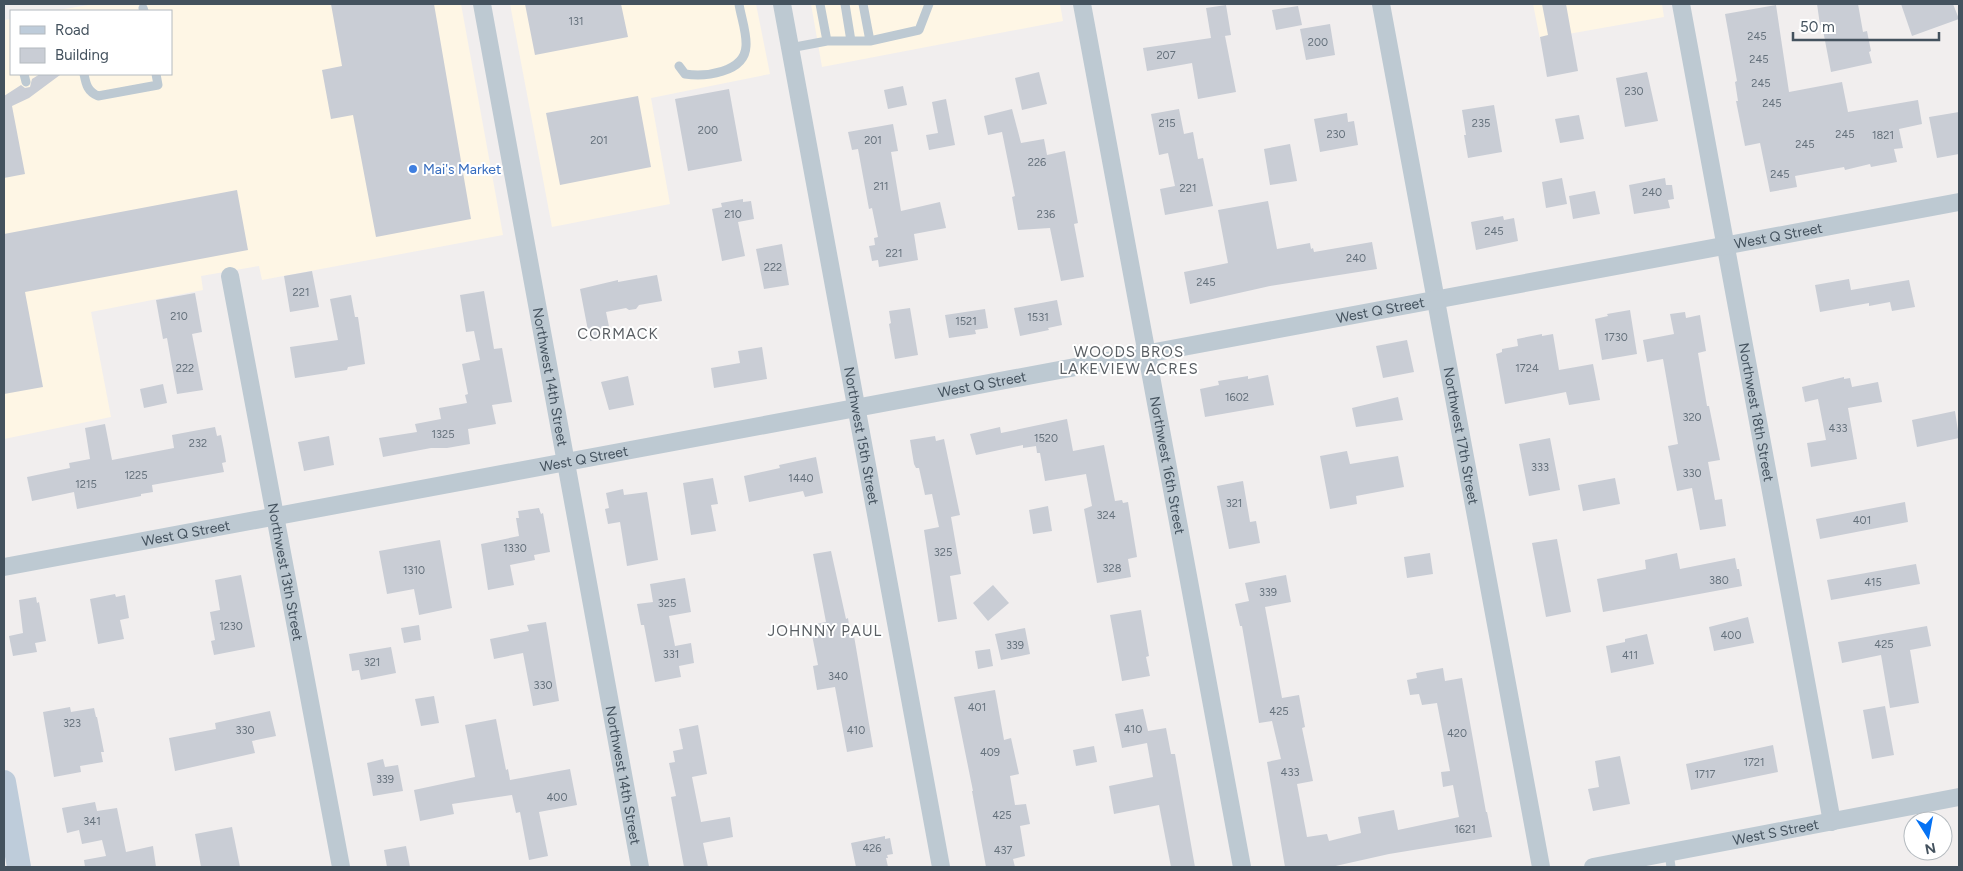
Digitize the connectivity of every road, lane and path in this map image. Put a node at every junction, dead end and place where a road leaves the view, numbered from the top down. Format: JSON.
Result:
{"nodes":[{"id":1,"x":482,"y":4,"type":"edge"},
{"id":2,"x":738,"y":4,"type":"edge"},
{"id":3,"x":782,"y":4,"type":"edge"},
{"id":4,"x":820,"y":4,"type":"edge"},
{"id":5,"x":845,"y":4,"type":"edge"},
{"id":6,"x":863,"y":4,"type":"edge"},
{"id":7,"x":929,"y":4,"type":"edge"},
{"id":8,"x":1082,"y":4,"type":"edge"},
{"id":9,"x":1381,"y":4,"type":"edge"},
{"id":10,"x":1680,"y":4,"type":"edge"},
{"id":11,"x":827,"y":41,"type":"junction"},
{"id":12,"x":852,"y":41,"type":"junction"},
{"id":13,"x":870,"y":41,"type":"junction"},
{"id":14,"x":790,"y":48,"type":"junction"},
{"id":15,"x":679,"y":66,"type":"dead end"},
{"id":16,"x":84,"y":75,"type":"edge"},
{"id":17,"x":156,"y":75,"type":"edge"},
{"id":18,"x":1959,"y":202,"type":"edge"},
{"id":19,"x":1725,"y":246,"type":"junction"},
{"id":20,"x":230,"y":276,"type":"dead end"},
{"id":21,"x":1435,"y":299,"type":"junction"},
{"id":22,"x":1146,"y":353,"type":"junction"},
{"id":23,"x":857,"y":407,"type":"junction"},
{"id":24,"x":566,"y":461,"type":"junction"},
{"id":25,"x":276,"y":516,"type":"junction"},
{"id":26,"x":4,"y":567,"type":"edge"},
{"id":27,"x":4,"y":782,"type":"edge"},
{"id":28,"x":1959,"y":797,"type":"edge"},
{"id":29,"x":1832,"y":822,"type":"junction"},
{"id":30,"x":1670,"y":860,"type":"edge"},
{"id":31,"x":19,"y":867,"type":"edge"},
{"id":32,"x":341,"y":867,"type":"edge"},
{"id":33,"x":640,"y":867,"type":"edge"},
{"id":34,"x":941,"y":867,"type":"edge"},
{"id":35,"x":1242,"y":867,"type":"edge"},
{"id":36,"x":1541,"y":867,"type":"edge"},
{"id":37,"x":1593,"y":867,"type":"edge"}],
"edges":[{"from":1,"to":24,"type":"street","name":"Northwest 14th Street"},
{"from":2,"to":15,"type":"lane"},
{"from":3,"to":14,"type":"street","name":"Northwest 15th Street"},
{"from":4,"to":11,"type":"lane"},
{"from":5,"to":12,"type":"lane"},
{"from":6,"to":13,"type":"lane"},
{"from":7,"to":13,"type":"lane"},
{"from":8,"to":22,"type":"street","name":"Northwest 16th Street"},
{"from":9,"to":21,"type":"street","name":"Northwest 17th Street"},
{"from":10,"to":19,"type":"street","name":"Northwest 18th Street"},
{"from":11,"to":12,"type":"lane"},
{"from":11,"to":14,"type":"lane"},
{"from":12,"to":13,"type":"lane"},
{"from":14,"to":23,"type":"street","name":"Northwest 15th Street"},
{"from":16,"to":17,"type":"lane"},
{"from":18,"to":19,"type":"street","name":"West Q Street"},
{"from":19,"to":21,"type":"street","name":"West Q Street"},
{"from":19,"to":29,"type":"street","name":"Northwest 18th Street"},
{"from":20,"to":25,"type":"street","name":"Northwest 13th Street"},
{"from":21,"to":22,"type":"street","name":"West Q Street"},
{"from":21,"to":36,"type":"street","name":"Northwest 17th Street"},
{"from":22,"to":23,"type":"street","name":"West Q Street"},
{"from":22,"to":35,"type":"street","name":"Northwest 16th Street"},
{"from":23,"to":24,"type":"street","name":"West Q Street"},
{"from":23,"to":34,"type":"street","name":"Northwest 15th Street"},
{"from":24,"to":25,"type":"street","name":"West Q Street"},
{"from":24,"to":33,"type":"street","name":"Northwest 14th Street"},
{"from":25,"to":26,"type":"street","name":"West Q Street"},
{"from":25,"to":32,"type":"street","name":"Northwest 13th Street"},
{"from":27,"to":31,"type":"street"},
{"from":28,"to":29,"type":"street","name":"West S Street"},
{"from":29,"to":30,"type":"street","name":"West S Street"},
{"from":30,"to":37,"type":"street","name":"West S Street"}]}
